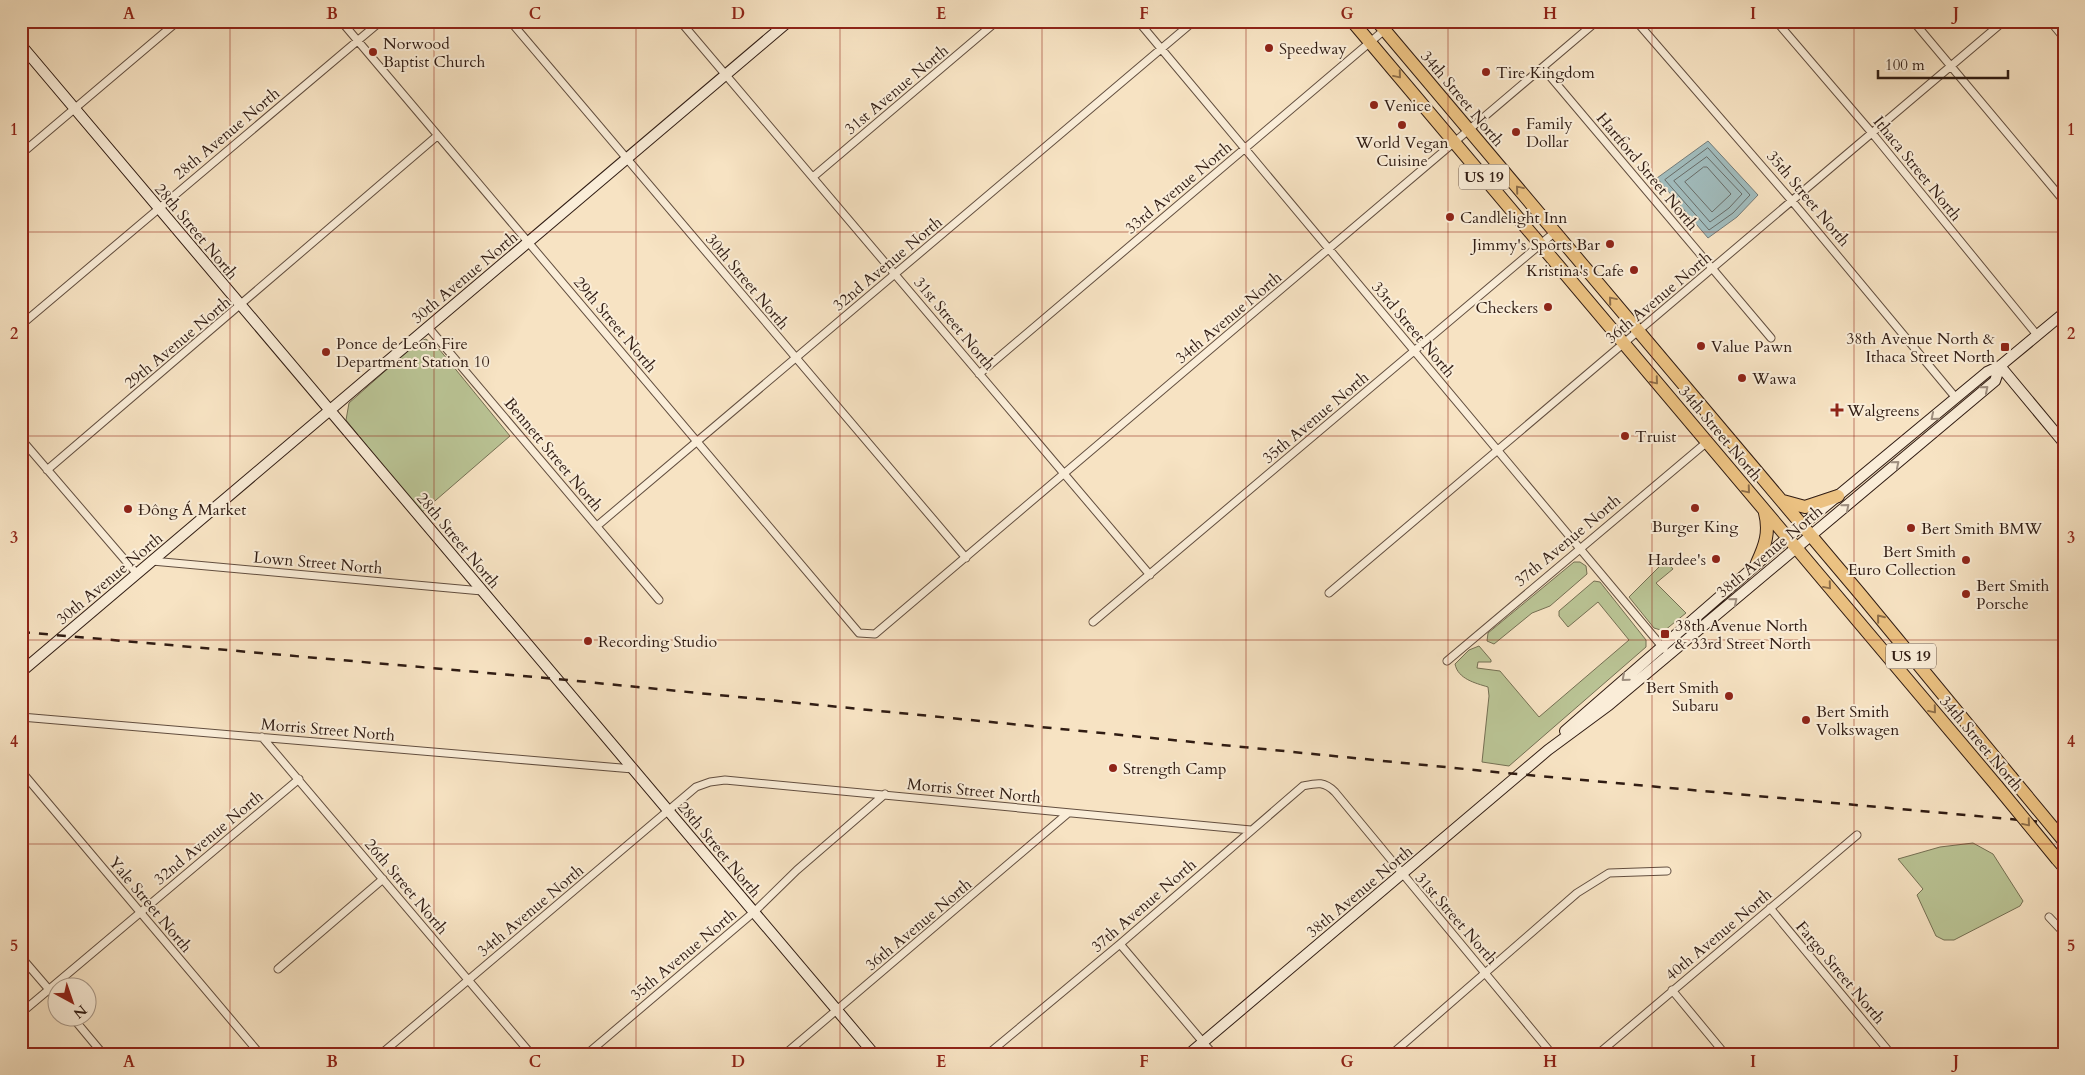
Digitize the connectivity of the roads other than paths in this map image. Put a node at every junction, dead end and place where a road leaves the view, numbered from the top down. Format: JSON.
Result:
{"nodes":[{"id":1,"x":178,"y":21,"type":"edge"},
{"id":2,"x":341,"y":21,"type":"edge"},
{"id":3,"x":381,"y":21,"type":"edge"},
{"id":4,"x":510,"y":21,"type":"edge"},
{"id":5,"x":680,"y":21,"type":"edge"},
{"id":6,"x":788,"y":21,"type":"edge"},
{"id":7,"x":997,"y":21,"type":"edge"},
{"id":8,"x":1138,"y":21,"type":"edge"},
{"id":9,"x":1194,"y":21,"type":"edge"},
{"id":10,"x":1352,"y":21,"type":"edge"},
{"id":11,"x":1395,"y":21,"type":"edge"},
{"id":12,"x":1636,"y":21,"type":"edge"},
{"id":13,"x":1776,"y":21,"type":"edge"},
{"id":14,"x":1913,"y":21,"type":"edge"},
{"id":15,"x":2004,"y":21,"type":"edge"},
{"id":16,"x":2050,"y":21,"type":"edge"},
{"id":17,"x":1593,"y":22,"type":"edge"},
{"id":18,"x":1381,"y":26,"type":"edge"},
{"id":19,"x":2064,"y":38,"type":"edge"},
{"id":20,"x":357,"y":41,"type":"junction"},
{"id":21,"x":1370,"y":42,"type":"junction"},
{"id":22,"x":21,"y":46,"type":"edge"},
{"id":23,"x":1161,"y":50,"type":"junction"},
{"id":24,"x":1951,"y":66,"type":"junction"},
{"id":25,"x":1543,"y":68,"type":"junction"},
{"id":26,"x":726,"y":74,"type":"junction"},
{"id":27,"x":74,"y":109,"type":"junction"},
{"id":28,"x":1469,"y":130,"type":"junction"},
{"id":29,"x":1872,"y":133,"type":"junction"},
{"id":30,"x":437,"y":136,"type":"junction"},
{"id":31,"x":1454,"y":142,"type":"junction"},
{"id":32,"x":1244,"y":148,"type":"junction"},
{"id":33,"x":21,"y":154,"type":"edge"},
{"id":34,"x":626,"y":159,"type":"junction"},
{"id":35,"x":813,"y":177,"type":"junction"},
{"id":36,"x":1792,"y":201,"type":"junction"},
{"id":37,"x":2064,"y":201,"type":"edge"},
{"id":38,"x":159,"y":208,"type":"junction"},
{"id":39,"x":1555,"y":232,"type":"junction"},
{"id":40,"x":528,"y":242,"type":"junction"},
{"id":41,"x":1540,"y":244,"type":"junction"},
{"id":42,"x":1329,"y":250,"type":"junction"},
{"id":43,"x":1714,"y":269,"type":"junction"},
{"id":44,"x":896,"y":274,"type":"junction"},
{"id":45,"x":241,"y":305,"type":"junction"},
{"id":46,"x":2064,"y":313,"type":"edge"},
{"id":47,"x":21,"y":325,"type":"edge"},
{"id":48,"x":428,"y":327,"type":"junction"},
{"id":49,"x":1638,"y":331,"type":"junction"},
{"id":50,"x":2036,"y":335,"type":"junction"},
{"id":51,"x":1771,"y":338,"type":"dead end"},
{"id":52,"x":1624,"y":344,"type":"junction"},
{"id":53,"x":1414,"y":351,"type":"junction"},
{"id":54,"x":796,"y":358,"type":"junction"},
{"id":55,"x":2000,"y":366,"type":"junction"},
{"id":56,"x":979,"y":374,"type":"junction"},
{"id":57,"x":1956,"y":398,"type":"junction"},
{"id":58,"x":1674,"y":403,"type":"junction"},
{"id":59,"x":330,"y":410,"type":"junction"},
{"id":60,"x":1722,"y":430,"type":"junction"},
{"id":61,"x":21,"y":439,"type":"edge"},
{"id":62,"x":698,"y":442,"type":"junction"},
{"id":63,"x":1707,"y":442,"type":"junction"},
{"id":64,"x":2064,"y":442,"type":"edge"},
{"id":65,"x":1498,"y":450,"type":"junction"},
{"id":66,"x":47,"y":470,"type":"junction"},
{"id":67,"x":1065,"y":473,"type":"junction"},
{"id":68,"x":1838,"y":496,"type":"junction"},
{"id":69,"x":1782,"y":500,"type":"junction"},
{"id":70,"x":1764,"y":511,"type":"junction"},
{"id":71,"x":1802,"y":525,"type":"junction"},
{"id":72,"x":597,"y":526,"type":"junction"},
{"id":73,"x":1812,"y":536,"type":"junction"},
{"id":74,"x":1787,"y":538,"type":"junction"},
{"id":75,"x":1579,"y":548,"type":"junction"},
{"id":76,"x":1797,"y":549,"type":"junction"},
{"id":77,"x":966,"y":558,"type":"junction"},
{"id":78,"x":152,"y":561,"type":"junction"},
{"id":79,"x":1757,"y":563,"type":"junction"},
{"id":80,"x":137,"y":574,"type":"junction"},
{"id":81,"x":1150,"y":575,"type":"junction"},
{"id":82,"x":482,"y":591,"type":"junction"},
{"id":83,"x":1329,"y":594,"type":"dead end"},
{"id":84,"x":659,"y":600,"type":"dead end"},
{"id":85,"x":1093,"y":622,"type":"dead end"},
{"id":86,"x":875,"y":634,"type":"joint"},
{"id":87,"x":1661,"y":646,"type":"junction"},
{"id":88,"x":1669,"y":655,"type":"junction"},
{"id":89,"x":1447,"y":662,"type":"dead end"},
{"id":90,"x":21,"y":672,"type":"edge"},
{"id":91,"x":21,"y":717,"type":"edge"},
{"id":92,"x":262,"y":737,"type":"junction"},
{"id":93,"x":1548,"y":750,"type":"junction"},
{"id":94,"x":633,"y":769,"type":"junction"},
{"id":95,"x":21,"y":771,"type":"edge"},
{"id":96,"x":299,"y":779,"type":"junction"},
{"id":97,"x":1318,"y":782,"type":"joint"},
{"id":98,"x":696,"y":788,"type":"joint"},
{"id":99,"x":885,"y":794,"type":"junction"},
{"id":100,"x":668,"y":811,"type":"junction"},
{"id":101,"x":1067,"y":814,"type":"junction"},
{"id":102,"x":1251,"y":830,"type":"junction"},
{"id":103,"x":1857,"y":835,"type":"dead end"},
{"id":104,"x":2064,"y":841,"type":"edge"},
{"id":105,"x":2060,"y":863,"type":"edge"},
{"id":106,"x":1667,"y":871,"type":"dead end"},
{"id":107,"x":1402,"y":874,"type":"junction"},
{"id":108,"x":383,"y":879,"type":"junction"},
{"id":109,"x":1770,"y":908,"type":"junction"},
{"id":110,"x":754,"y":912,"type":"junction"},
{"id":111,"x":140,"y":913,"type":"junction"},
{"id":112,"x":2049,"y":917,"type":"dead end"},
{"id":113,"x":2064,"y":933,"type":"edge"},
{"id":114,"x":1120,"y":944,"type":"junction"},
{"id":115,"x":21,"y":957,"type":"edge"},
{"id":116,"x":278,"y":969,"type":"dead end"},
{"id":117,"x":1487,"y":973,"type":"junction"},
{"id":118,"x":63,"y":978,"type":"edge"},
{"id":119,"x":469,"y":980,"type":"junction"},
{"id":120,"x":48,"y":989,"type":"edge"},
{"id":121,"x":1672,"y":990,"type":"junction"},
{"id":122,"x":48,"y":991,"type":"edge"},
{"id":123,"x":837,"y":1010,"type":"junction"},
{"id":124,"x":21,"y":1013,"type":"edge"},
{"id":125,"x":81,"y":1028,"type":"edge"},
{"id":126,"x":1203,"y":1042,"type":"junction"},
{"id":127,"x":103,"y":1054,"type":"edge"},
{"id":128,"x":260,"y":1054,"type":"edge"},
{"id":129,"x":381,"y":1054,"type":"edge"},
{"id":130,"x":531,"y":1054,"type":"edge"},
{"id":131,"x":587,"y":1054,"type":"edge"},
{"id":132,"x":785,"y":1054,"type":"edge"},
{"id":133,"x":874,"y":1054,"type":"edge"},
{"id":134,"x":988,"y":1054,"type":"edge"},
{"id":135,"x":1190,"y":1054,"type":"edge"},
{"id":136,"x":1213,"y":1054,"type":"edge"},
{"id":137,"x":1392,"y":1054,"type":"edge"},
{"id":138,"x":1552,"y":1054,"type":"edge"},
{"id":139,"x":1598,"y":1054,"type":"edge"},
{"id":140,"x":1725,"y":1054,"type":"edge"},
{"id":141,"x":1891,"y":1054,"type":"edge"}],
"edges":[{"from":1,"to":27,"type":"street"},
{"from":2,"to":20,"type":"street","name":"29th Street North"},
{"from":3,"to":20,"type":"street","name":"28th Avenue North"},
{"from":4,"to":34,"type":"street","name":"30th Street North"},
{"from":5,"to":26,"type":"street","name":"31st Street North"},
{"from":6,"to":26,"type":"street","name":"30th Avenue North"},
{"from":7,"to":35,"type":"street","name":"31st Avenue North"},
{"from":8,"to":23,"type":"street","name":"33rd Street North"},
{"from":9,"to":23,"type":"street","name":"32nd Avenue North"},
{"from":10,"to":21,"type":"highway","name":"34th Street North","number":"US 19"},
{"from":11,"to":18,"type":"street","name":"33rd Avenue North"},
{"from":12,"to":36,"type":"street","name":"35th Street North"},
{"from":13,"to":29,"type":"street","name":"Ithaca Street North"},
{"from":14,"to":24,"type":"street"},
{"from":15,"to":24,"type":"street","name":"36th Avenue North"},
{"from":16,"to":19,"type":"street"},
{"from":17,"to":25,"type":"street","name":"34th Avenue North"},
{"from":18,"to":21,"type":"street","name":"33rd Avenue North"},
{"from":18,"to":28,"type":"highway","name":"34th Street North","number":"US 19"},
{"from":20,"to":30,"type":"street","name":"29th Street North"},
{"from":20,"to":38,"type":"street","name":"28th Avenue North"},
{"from":21,"to":31,"type":"highway","name":"34th Street North","number":"US 19","one_way":true},
{"from":21,"to":32,"type":"street","name":"33rd Avenue North"},
{"from":22,"to":27,"type":"street","name":"28th Street North"},
{"from":23,"to":32,"type":"street","name":"33rd Street North"},
{"from":23,"to":44,"type":"street","name":"32nd Avenue North"},
{"from":24,"to":29,"type":"street","name":"36th Avenue North"},
{"from":24,"to":37,"type":"street"},
{"from":25,"to":28,"type":"street","name":"34th Avenue North"},
{"from":25,"to":43,"type":"street","name":"Hartford Street North"},
{"from":26,"to":34,"type":"street","name":"30th Avenue North"},
{"from":26,"to":35,"type":"street","name":"31st Street North"},
{"from":27,"to":33,"type":"street"},
{"from":27,"to":38,"type":"street","name":"28th Street North"},
{"from":28,"to":31,"type":"street","name":"34th Avenue North"},
{"from":39,"to":28,"type":"highway","name":"34th Street North","number":"US 19","one_way":true},
{"from":29,"to":36,"type":"street","name":"36th Avenue North"},
{"from":29,"to":50,"type":"street","name":"Ithaca Street North"},
{"from":30,"to":40,"type":"street","name":"29th Street North"},
{"from":30,"to":45,"type":"street","name":"29th Avenue North"},
{"from":31,"to":41,"type":"highway","name":"34th Street North","number":"US 19"},
{"from":31,"to":42,"type":"street","name":"34th Avenue North"},
{"from":32,"to":42,"type":"street","name":"33rd Street North"},
{"from":32,"to":56,"type":"street","name":"33rd Avenue North"},
{"from":34,"to":40,"type":"street","name":"30th Avenue North"},
{"from":34,"to":54,"type":"street","name":"30th Street North"},
{"from":35,"to":44,"type":"street","name":"31st Street North"},
{"from":36,"to":43,"type":"street","name":"36th Avenue North"},
{"from":36,"to":57,"type":"street","name":"35th Street North"},
{"from":38,"to":45,"type":"street","name":"28th Street North"},
{"from":38,"to":47,"type":"street","name":"28th Avenue North"},
{"from":39,"to":41,"type":"street","name":"35th Avenue North"},
{"from":49,"to":39,"type":"highway","name":"34th Street North","number":"US 19","one_way":true},
{"from":40,"to":48,"type":"street","name":"30th Avenue North"},
{"from":40,"to":62,"type":"street","name":"29th Street North"},
{"from":41,"to":52,"type":"highway","name":"34th Street North","number":"US 19"},
{"from":41,"to":53,"type":"street","name":"35th Avenue North"},
{"from":42,"to":53,"type":"street","name":"33rd Street North"},
{"from":42,"to":67,"type":"street","name":"34th Avenue North"},
{"from":43,"to":49,"type":"street","name":"36th Avenue North"},
{"from":43,"to":51,"type":"street","name":"Hartford Street North"},
{"from":44,"to":54,"type":"street","name":"32nd Avenue North"},
{"from":44,"to":56,"type":"street","name":"31st Street North"},
{"from":45,"to":59,"type":"street","name":"28th Street North"},
{"from":45,"to":66,"type":"street","name":"29th Avenue North"},
{"from":46,"to":50,"type":"street","name":"38th Avenue North"},
{"from":48,"to":59,"type":"street","name":"30th Avenue North"},
{"from":48,"to":72,"type":"street","name":"Bennett Street North"},
{"from":49,"to":52,"type":"street","name":"36th Avenue North"},
{"from":49,"to":60,"type":"highway","name":"34th Street North","number":"US 19"},
{"from":50,"to":55,"type":"street","name":"38th Avenue North"},
{"from":52,"to":58,"type":"highway","name":"34th Street North","number":"US 19","one_way":true},
{"from":52,"to":65,"type":"street","name":"36th Avenue North"},
{"from":53,"to":65,"type":"street","name":"33rd Street North"},
{"from":53,"to":81,"type":"street","name":"35th Avenue North"},
{"from":54,"to":62,"type":"street","name":"32nd Avenue North"},
{"from":54,"to":77,"type":"street","name":"30th Street North"},
{"from":55,"to":57,"type":"street","name":"38th Avenue North"},
{"from":55,"to":64,"type":"street"},
{"from":73,"to":55,"type":"street","name":"38th Avenue North","one_way":true},
{"from":56,"to":67,"type":"street","name":"31st Street North"},
{"from":57,"to":68,"type":"street","name":"38th Avenue North","one_way":true},
{"from":58,"to":60,"type":"highway"},
{"from":58,"to":63,"type":"highway","name":"34th Street North","number":"US 19"},
{"from":59,"to":78,"type":"street","name":"30th Avenue North"},
{"from":59,"to":82,"type":"street","name":"28th Street North"},
{"from":60,"to":69,"type":"highway","name":"34th Street North","number":"US 19"},
{"from":61,"to":66,"type":"street"},
{"from":62,"to":72,"type":"street","name":"32nd Avenue North"},
{"from":62,"to":86,"type":"street","name":"29th Street North"},
{"from":63,"to":70,"type":"highway","name":"34th Street North","number":"US 19","one_way":true},
{"from":63,"to":75,"type":"street","name":"37th Avenue North"},
{"from":65,"to":75,"type":"street","name":"33rd Street North"},
{"from":65,"to":83,"type":"street","name":"36th Avenue North"},
{"from":66,"to":80,"type":"street"},
{"from":67,"to":77,"type":"street","name":"34th Avenue North"},
{"from":67,"to":81,"type":"street","name":"31st Street North"},
{"from":68,"to":69,"type":"highway"},
{"from":68,"to":71,"type":"street","name":"38th Avenue North"},
{"from":69,"to":71,"type":"highway","name":"34th Street North","number":"US 19"},
{"from":70,"to":74,"type":"highway","name":"34th Street North","number":"US 19"},
{"from":70,"to":79,"type":"highway"},
{"from":71,"to":73,"type":"highway","name":"34th Street North","number":"US 19"},
{"from":71,"to":74,"type":"street","name":"38th Avenue North"},
{"from":72,"to":84,"type":"street","name":"Bennett Street North"},
{"from":73,"to":76,"type":"street","name":"38th Avenue North"},
{"from":104,"to":73,"type":"highway","name":"34th Street North","number":"US 19","one_way":true,"bridge":true},
{"from":74,"to":76,"type":"highway","name":"34th Street North","number":"US 19"},
{"from":74,"to":79,"type":"street","name":"38th Avenue North"},
{"from":75,"to":87,"type":"street","name":"33rd Street North"},
{"from":75,"to":89,"type":"street","name":"37th Avenue North"},
{"from":88,"to":76,"type":"street","name":"38th Avenue North","one_way":true},
{"from":76,"to":105,"type":"highway","name":"34th Street North","number":"US 19","one_way":true,"bridge":true},
{"from":77,"to":86,"type":"street","name":"34th Avenue North"},
{"from":78,"to":80,"type":"street","name":"30th Avenue North"},
{"from":78,"to":82,"type":"street","name":"Lown Street North"},
{"from":79,"to":87,"type":"street","name":"38th Avenue North"},
{"from":80,"to":90,"type":"street","name":"30th Avenue North"},
{"from":81,"to":85,"type":"street","name":"35th Avenue North"},
{"from":82,"to":94,"type":"street","name":"28th Street North"},
{"from":87,"to":88,"type":"street","name":"33rd Street North"},
{"from":87,"to":93,"type":"street","name":"38th Avenue North","one_way":true},
{"from":88,"to":93,"type":"street","name":"38th Avenue North"},
{"from":91,"to":92,"type":"street","name":"Morris Street North"},
{"from":92,"to":94,"type":"street","name":"Morris Street North"},
{"from":92,"to":96,"type":"street","name":"26th Street North"},
{"from":93,"to":107,"type":"street","name":"38th Avenue North"},
{"from":94,"to":100,"type":"street","name":"28th Street North"},
{"from":95,"to":111,"type":"street","name":"Yale Street North"},
{"from":96,"to":108,"type":"street","name":"26th Street North"},
{"from":96,"to":111,"type":"street","name":"32nd Avenue North"},
{"from":97,"to":102,"type":"street","name":"37th Avenue North"},
{"from":97,"to":107,"type":"street","name":"31st Street North"},
{"from":98,"to":99,"type":"street","name":"Morris Street North"},
{"from":98,"to":100,"type":"street","name":"34th Avenue North"},
{"from":99,"to":101,"type":"street","name":"Morris Street North"},
{"from":99,"to":110,"type":"street","name":"35th Avenue North"},
{"from":100,"to":110,"type":"street","name":"28th Street North"},
{"from":100,"to":119,"type":"street","name":"34th Avenue North"},
{"from":101,"to":102,"type":"street","name":"Morris Street North"},
{"from":101,"to":123,"type":"street","name":"36th Avenue North"},
{"from":102,"to":114,"type":"street","name":"37th Avenue North"},
{"from":103,"to":109,"type":"street","name":"40th Avenue North"},
{"from":106,"to":117,"type":"street"},
{"from":107,"to":117,"type":"street","name":"31st Street North"},
{"from":107,"to":126,"type":"street","name":"38th Avenue North"},
{"from":108,"to":116,"type":"street"},
{"from":108,"to":119,"type":"street","name":"26th Street North"},
{"from":109,"to":121,"type":"street","name":"40th Avenue North"},
{"from":109,"to":141,"type":"street","name":"Fargo Street North"},
{"from":110,"to":123,"type":"street","name":"28th Street North"},
{"from":110,"to":131,"type":"street","name":"35th Avenue North"},
{"from":111,"to":118,"type":"street","name":"32nd Avenue North"},
{"from":111,"to":128,"type":"street","name":"Yale Street North"},
{"from":112,"to":113,"type":"street"},
{"from":114,"to":126,"type":"street"},
{"from":114,"to":134,"type":"street","name":"37th Avenue North"},
{"from":115,"to":120,"type":"street"},
{"from":117,"to":137,"type":"street"},
{"from":117,"to":138,"type":"street","name":"31st Street North"},
{"from":119,"to":129,"type":"street","name":"34th Avenue North"},
{"from":119,"to":130,"type":"street","name":"26th Street North"},
{"from":121,"to":139,"type":"street","name":"40th Avenue North"},
{"from":121,"to":140,"type":"street"},
{"from":122,"to":124,"type":"street","name":"32nd Avenue North"},
{"from":123,"to":132,"type":"street","name":"36th Avenue North"},
{"from":123,"to":133,"type":"street","name":"28th Street North"},
{"from":125,"to":127,"type":"street"},
{"from":126,"to":135,"type":"street","name":"38th Avenue North"},
{"from":126,"to":136,"type":"street"}]}
